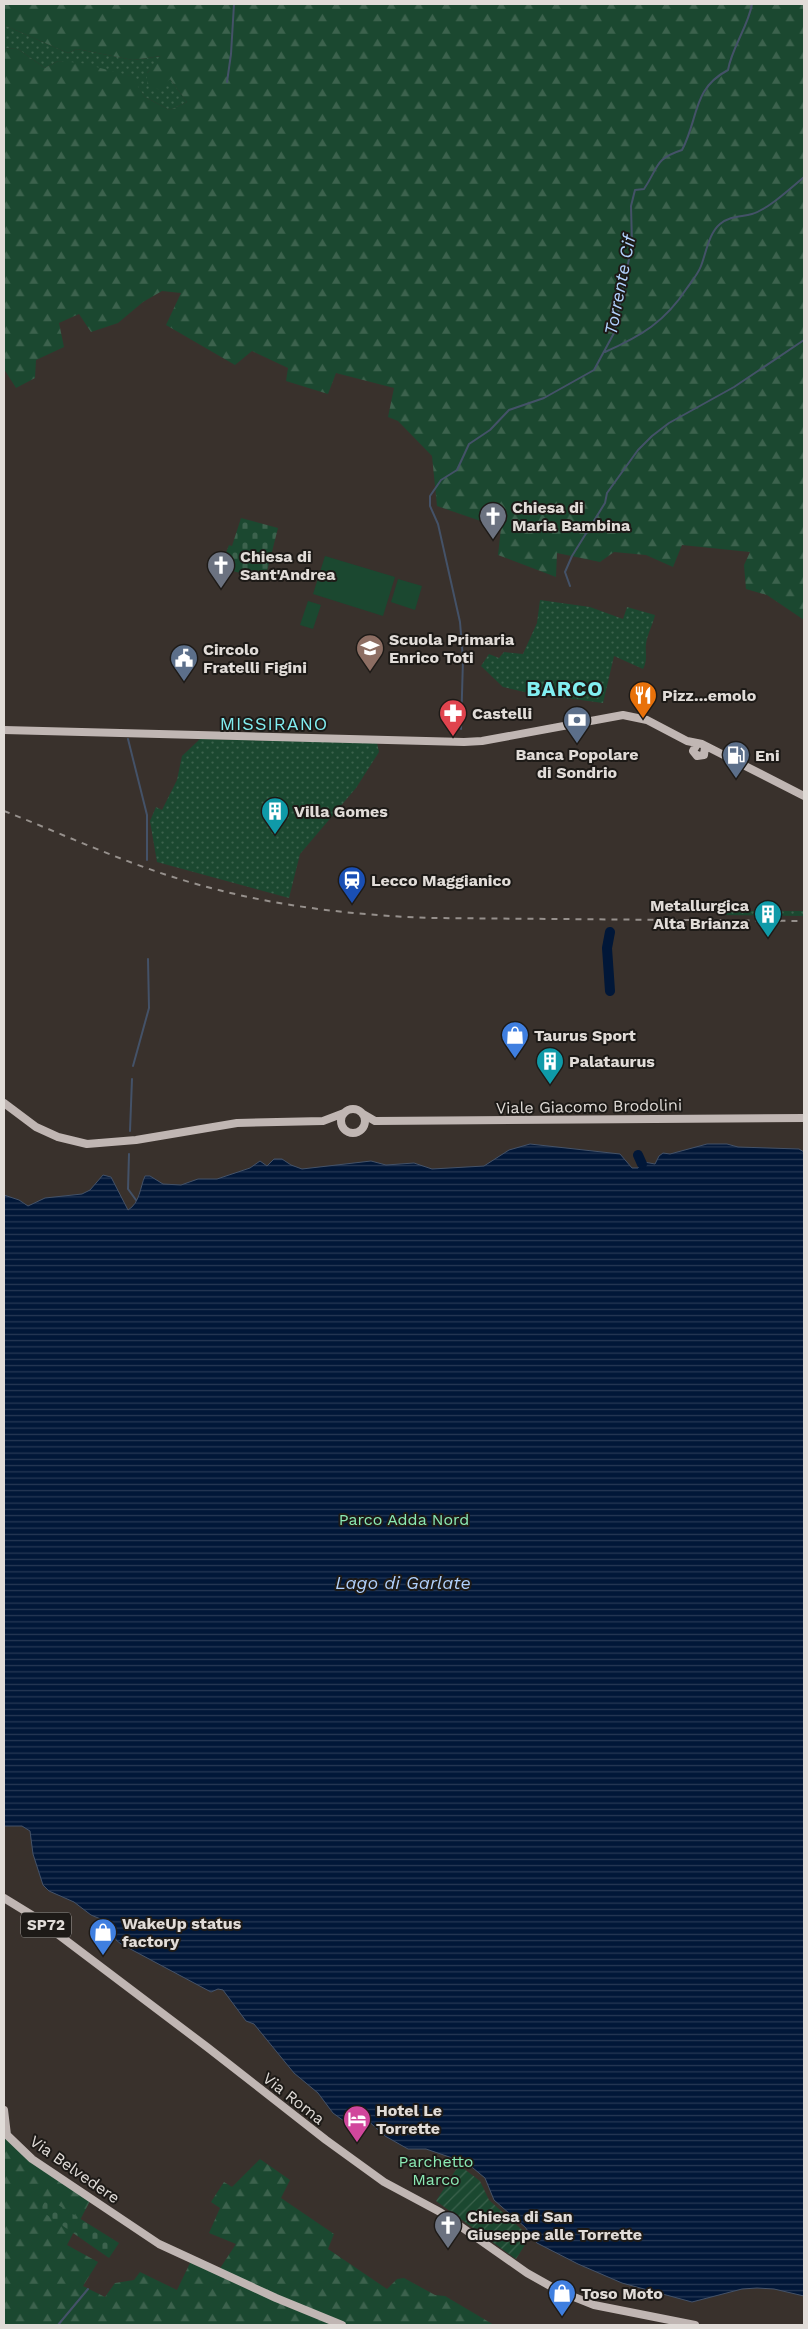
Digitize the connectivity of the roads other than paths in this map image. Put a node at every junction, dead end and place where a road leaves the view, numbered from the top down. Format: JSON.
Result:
{"nodes":[{"id":1,"x":4,"y":730,"type":"edge"},
{"id":2,"x":804,"y":796,"type":"edge"},
{"id":3,"x":4,"y":1103,"type":"edge"},
{"id":4,"x":344,"y":1113,"type":"junction"},
{"id":5,"x":363,"y":1114,"type":"junction"},
{"id":6,"x":804,"y":1118,"type":"edge"},
{"id":7,"x":323,"y":1121,"type":"junction"},
{"id":8,"x":375,"y":1121,"type":"junction"},
{"id":9,"x":344,"y":1128,"type":"junction"},
{"id":10,"x":362,"y":1128,"type":"junction"},
{"id":11,"x":4,"y":1898,"type":"edge"},
{"id":12,"x":4,"y":2110,"type":"edge"},
{"id":13,"x":342,"y":2325,"type":"edge"},
{"id":14,"x":695,"y":2325,"type":"edge"}],
"edges":[{"from":1,"to":2,"type":"main road"},
{"from":3,"to":7,"type":"main road"},
{"from":4,"to":5,"type":"main road"},
{"from":4,"to":7,"type":"main road"},
{"from":4,"to":9,"type":"main road"},
{"from":5,"to":8,"type":"main road"},
{"from":5,"to":10,"type":"main road"},
{"from":6,"to":8,"type":"main road","name":"Viale Giacomo Brodolini"},
{"from":7,"to":9,"type":"main road"},
{"from":8,"to":10,"type":"main road","name":"Viale Giacomo Brodolini"},
{"from":9,"to":10,"type":"main road"},
{"from":11,"to":14,"type":"main road","name":"Via Roma","number":"SP72"},
{"from":12,"to":13,"type":"main road","name":"Via Belvedere"}]}
